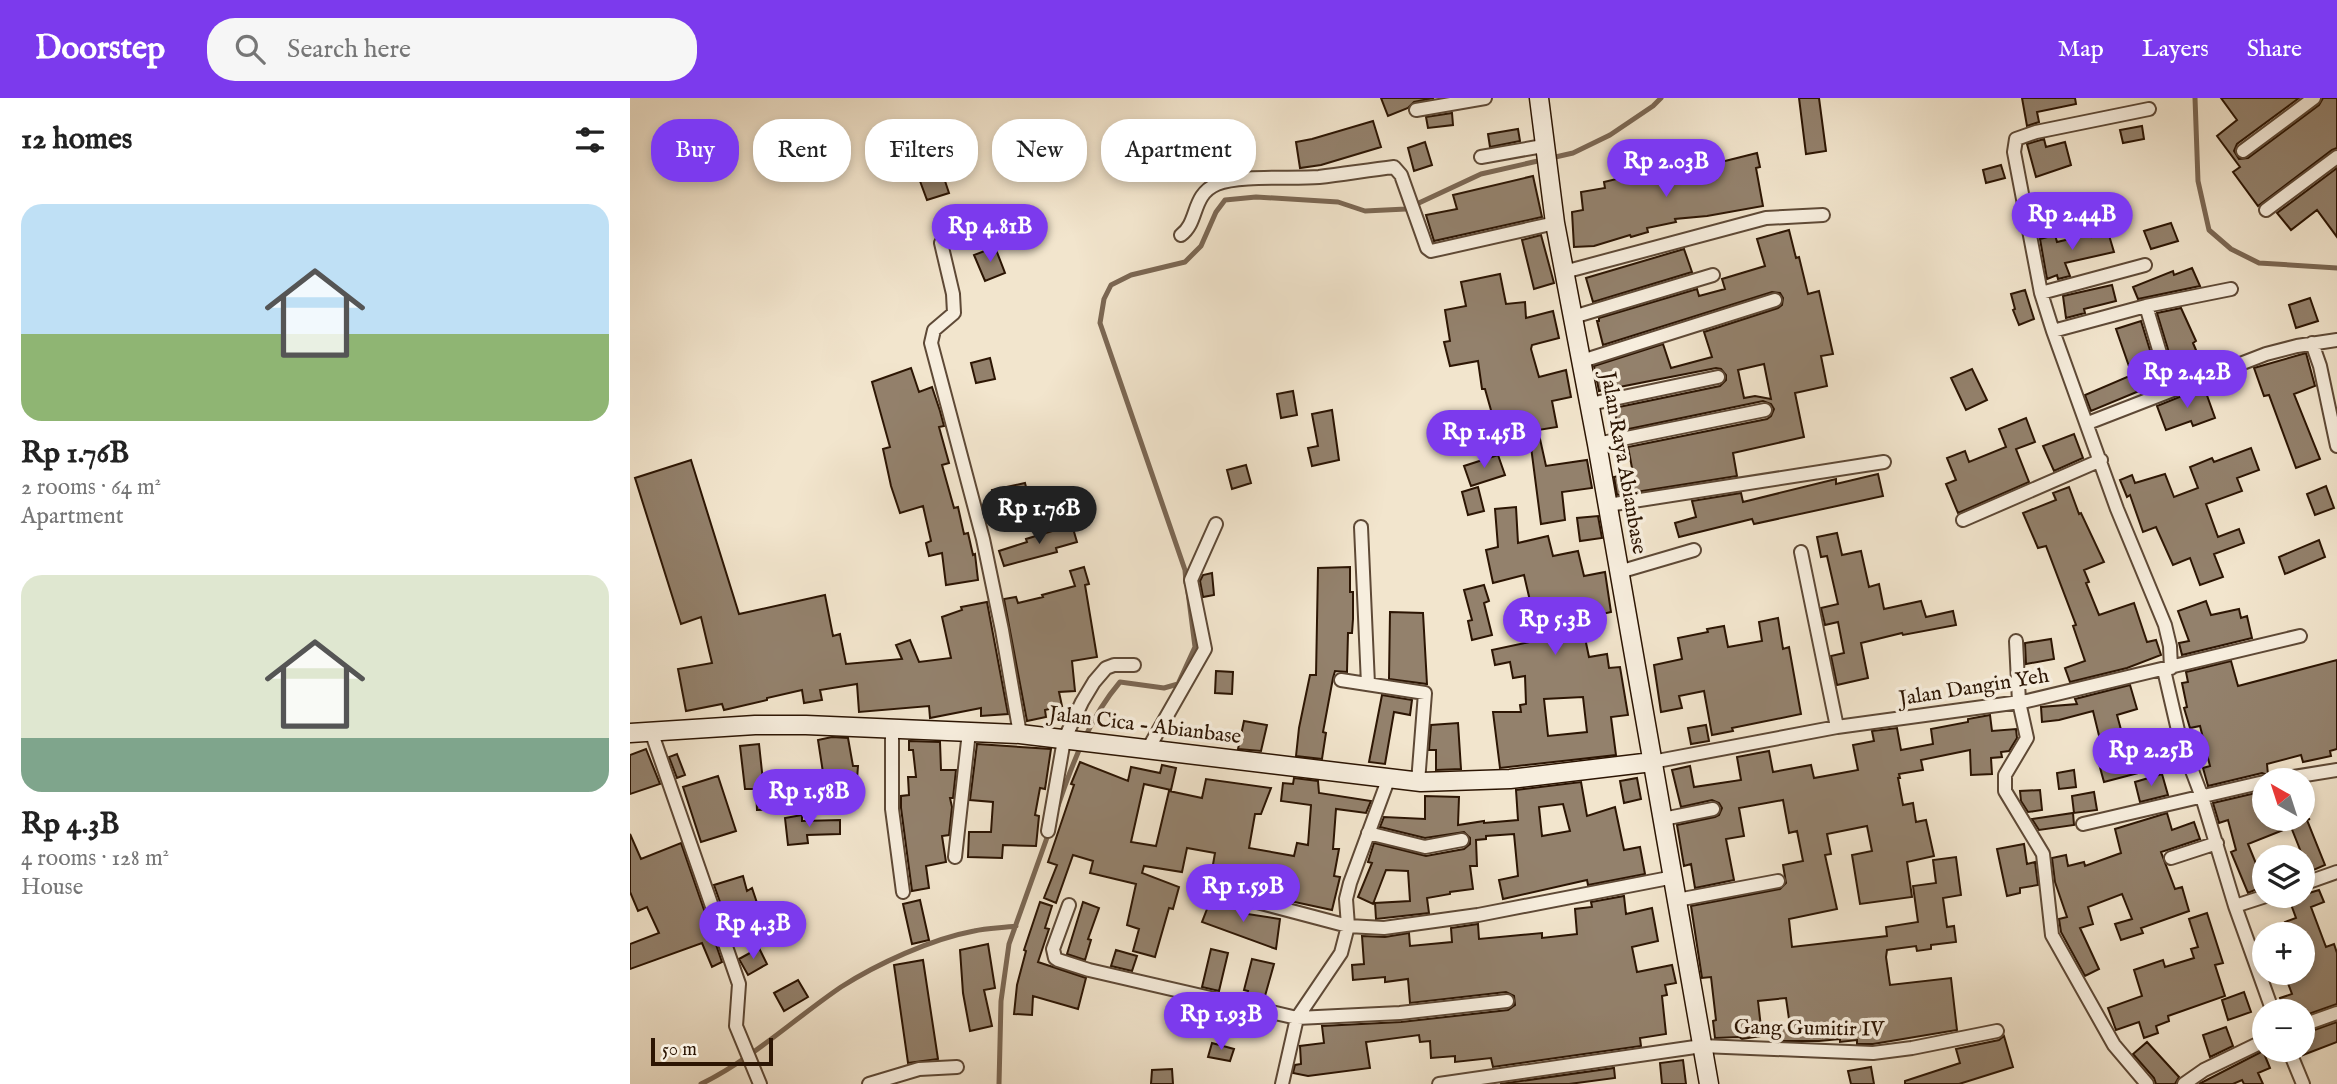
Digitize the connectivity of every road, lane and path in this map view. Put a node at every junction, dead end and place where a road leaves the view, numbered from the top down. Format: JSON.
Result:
{"nodes":[{"id":1,"x":1485,"y":98,"type":"edge"},
{"id":2,"x":1539,"y":98,"type":"edge"},
{"id":3,"x":2314,"y":98,"type":"edge"},
{"id":4,"x":2149,"y":109,"type":"dead end"},
{"id":5,"x":1416,"y":110,"type":"dead end"},
{"id":6,"x":1544,"y":148,"type":"junction"},
{"id":7,"x":2243,"y":150,"type":"dead end"},
{"id":8,"x":1481,"y":157,"type":"dead end"},
{"id":9,"x":2337,"y":157,"type":"edge"},
{"id":10,"x":2266,"y":209,"type":"dead end"},
{"id":11,"x":1823,"y":215,"type":"dead end"},
{"id":12,"x":1555,"y":223,"type":"junction"},
{"id":13,"x":1181,"y":235,"type":"dead end"},
{"id":14,"x":941,"y":243,"type":"dead end"},
{"id":15,"x":2145,"y":265,"type":"dead end"},
{"id":16,"x":1564,"y":272,"type":"junction"},
{"id":17,"x":1713,"y":275,"type":"dead end"},
{"id":18,"x":2231,"y":289,"type":"dead end"},
{"id":19,"x":2041,"y":293,"type":"junction"},
{"id":20,"x":1775,"y":300,"type":"dead end"},
{"id":21,"x":2146,"y":306,"type":"junction"},
{"id":22,"x":1573,"y":317,"type":"junction"},
{"id":23,"x":2053,"y":331,"type":"junction"},
{"id":24,"x":2337,"y":340,"type":"edge"},
{"id":25,"x":2312,"y":343,"type":"junction"},
{"id":26,"x":1582,"y":361,"type":"junction"},
{"id":27,"x":1718,"y":377,"type":"dead end"},
{"id":28,"x":2171,"y":390,"type":"junction"},
{"id":29,"x":1590,"y":404,"type":"junction"},
{"id":30,"x":1765,"y":410,"type":"dead end"},
{"id":31,"x":2088,"y":423,"type":"junction"},
{"id":32,"x":2336,"y":438,"type":"edge"},
{"id":33,"x":1597,"y":444,"type":"junction"},
{"id":34,"x":2101,"y":460,"type":"junction"},
{"id":35,"x":1884,"y":462,"type":"dead end"},
{"id":36,"x":1608,"y":505,"type":"junction"},
{"id":37,"x":1964,"y":520,"type":"dead end"},
{"id":38,"x":1216,"y":524,"type":"dead end"},
{"id":39,"x":1361,"y":527,"type":"dead end"},
{"id":40,"x":1694,"y":550,"type":"dead end"},
{"id":41,"x":1801,"y":552,"type":"dead end"},
{"id":42,"x":1619,"y":572,"type":"junction"},
{"id":43,"x":2300,"y":636,"type":"dead end"},
{"id":44,"x":2016,"y":641,"type":"dead end"},
{"id":45,"x":1133,"y":665,"type":"dead end"},
{"id":46,"x":2168,"y":669,"type":"junction"},
{"id":47,"x":1341,"y":680,"type":"dead end"},
{"id":48,"x":1368,"y":684,"type":"junction"},
{"id":49,"x":2019,"y":702,"type":"junction"},
{"id":50,"x":1837,"y":727,"type":"junction"},
{"id":51,"x":892,"y":729,"type":"junction"},
{"id":52,"x":651,"y":731,"type":"junction"},
{"id":53,"x":968,"y":732,"type":"junction"},
{"id":54,"x":630,"y":733,"type":"edge"},
{"id":55,"x":1020,"y":734,"type":"junction"},
{"id":56,"x":1068,"y":740,"type":"junction"},
{"id":57,"x":1148,"y":749,"type":"junction"},
{"id":58,"x":1652,"y":762,"type":"junction"},
{"id":59,"x":2337,"y":770,"type":"edge"},
{"id":60,"x":2315,"y":774,"type":"edge"},
{"id":61,"x":1388,"y":780,"type":"junction"},
{"id":62,"x":1418,"y":782,"type":"junction"},
{"id":63,"x":2252,"y":785,"type":"edge"},
{"id":64,"x":2202,"y":797,"type":"junction"},
{"id":65,"x":1713,"y":810,"type":"dead end"},
{"id":66,"x":1663,"y":820,"type":"junction"},
{"id":67,"x":2082,"y":824,"type":"dead end"},
{"id":68,"x":1048,"y":831,"type":"dead end"},
{"id":69,"x":1368,"y":833,"type":"junction"},
{"id":70,"x":1462,"y":840,"type":"dead end"},
{"id":71,"x":2217,"y":843,"type":"junction"},
{"id":72,"x":955,"y":857,"type":"dead end"},
{"id":73,"x":2171,"y":858,"type":"dead end"},
{"id":74,"x":2337,"y":872,"type":"edge"},
{"id":75,"x":1674,"y":877,"type":"junction"},
{"id":76,"x":2315,"y":880,"type":"edge"},
{"id":77,"x":1778,"y":881,"type":"dead end"},
{"id":78,"x":1208,"y":889,"type":"dead end"},
{"id":79,"x":903,"y":892,"type":"dead end"},
{"id":80,"x":1677,"y":900,"type":"junction"},
{"id":81,"x":2252,"y":901,"type":"edge"},
{"id":82,"x":1069,"y":905,"type":"dead end"},
{"id":83,"x":2235,"y":906,"type":"junction"},
{"id":84,"x":1348,"y":926,"type":"junction"},
{"id":85,"x":2268,"y":999,"type":"edge"},
{"id":86,"x":1507,"y":1000,"type":"dead end"},
{"id":87,"x":2337,"y":1013,"type":"edge"},
{"id":88,"x":1297,"y":1018,"type":"junction"},
{"id":89,"x":2315,"y":1021,"type":"edge"},
{"id":90,"x":1997,"y":1031,"type":"dead end"},
{"id":91,"x":1702,"y":1046,"type":"junction"},
{"id":92,"x":2252,"y":1047,"type":"edge"},
{"id":93,"x":2294,"y":1062,"type":"edge"},
{"id":94,"x":957,"y":1067,"type":"dead end"},
{"id":95,"x":760,"y":1084,"type":"edge"},
{"id":96,"x":869,"y":1084,"type":"edge"},
{"id":97,"x":1282,"y":1084,"type":"edge"},
{"id":98,"x":1439,"y":1084,"type":"edge"},
{"id":99,"x":1709,"y":1084,"type":"edge"},
{"id":100,"x":2147,"y":1084,"type":"edge"},
{"id":101,"x":2184,"y":1084,"type":"edge"},
{"id":102,"x":2303,"y":1084,"type":"edge"}],
"edges":[{"from":1,"to":5,"type":"street"},
{"from":2,"to":6,"type":"street","name":"Jalan Raya Abianbase"},
{"from":3,"to":7,"type":"street"},
{"from":4,"to":19,"type":"street"},
{"from":6,"to":8,"type":"street"},
{"from":6,"to":12,"type":"street","name":"Jalan Raya Abianbase"},
{"from":9,"to":10,"type":"street"},
{"from":11,"to":16,"type":"street"},
{"from":12,"to":13,"type":"street"},
{"from":12,"to":16,"type":"street","name":"Jalan Raya Abianbase"},
{"from":14,"to":55,"type":"street"},
{"from":15,"to":19,"type":"street"},
{"from":16,"to":22,"type":"street","name":"Jalan Raya Abianbase"},
{"from":17,"to":22,"type":"street"},
{"from":18,"to":21,"type":"street"},
{"from":19,"to":23,"type":"street"},
{"from":20,"to":26,"type":"street"},
{"from":21,"to":23,"type":"street"},
{"from":21,"to":28,"type":"street"},
{"from":22,"to":26,"type":"street","name":"Jalan Raya Abianbase"},
{"from":23,"to":31,"type":"street"},
{"from":24,"to":25,"type":"street"},
{"from":25,"to":28,"type":"street"},
{"from":25,"to":32,"type":"street"},
{"from":26,"to":29,"type":"street","name":"Jalan Raya Abianbase"},
{"from":27,"to":29,"type":"street"},
{"from":28,"to":31,"type":"street"},
{"from":29,"to":33,"type":"street","name":"Jalan Raya Abianbase"},
{"from":30,"to":33,"type":"street"},
{"from":31,"to":34,"type":"street"},
{"from":33,"to":36,"type":"street","name":"Jalan Raya Abianbase"},
{"from":34,"to":37,"type":"street"},
{"from":34,"to":46,"type":"street"},
{"from":35,"to":36,"type":"street"},
{"from":36,"to":42,"type":"street","name":"Jalan Raya Abianbase"},
{"from":38,"to":57,"type":"street"},
{"from":39,"to":48,"type":"street"},
{"from":40,"to":42,"type":"street"},
{"from":41,"to":50,"type":"street"},
{"from":42,"to":58,"type":"street","name":"Jalan Raya Abianbase"},
{"from":43,"to":46,"type":"street","name":"Jalan Dangin Yeh"},
{"from":44,"to":49,"type":"street"},
{"from":45,"to":56,"type":"street"},
{"from":46,"to":49,"type":"street","name":"Jalan Dangin Yeh"},
{"from":46,"to":64,"type":"street"},
{"from":47,"to":48,"type":"street"},
{"from":48,"to":62,"type":"street"},
{"from":49,"to":50,"type":"street","name":"Jalan Dangin Yeh"},
{"from":49,"to":100,"type":"street"},
{"from":50,"to":58,"type":"street","name":"Jalan Dangin Yeh"},
{"from":51,"to":52,"type":"street","name":"Jalan Cica - Abianbase"},
{"from":51,"to":53,"type":"street","name":"Jalan Cica - Abianbase"},
{"from":51,"to":79,"type":"street"},
{"from":52,"to":54,"type":"street","name":"Jalan Cica - Abianbase"},
{"from":52,"to":95,"type":"street"},
{"from":53,"to":55,"type":"street","name":"Jalan Cica - Abianbase"},
{"from":53,"to":72,"type":"street"},
{"from":55,"to":56,"type":"street","name":"Jalan Cica - Abianbase"},
{"from":56,"to":57,"type":"street","name":"Jalan Cica - Abianbase"},
{"from":56,"to":68,"type":"street"},
{"from":57,"to":61,"type":"street","name":"Jalan Cica - Abianbase"},
{"from":58,"to":62,"type":"street","name":"Jalan Cica - Abianbase"},
{"from":58,"to":66,"type":"street","name":"Jalan Raya Abianbase"},
{"from":59,"to":60,"type":"street"},
{"from":61,"to":62,"type":"street","name":"Jalan Cica - Abianbase"},
{"from":61,"to":69,"type":"street"},
{"from":63,"to":64,"type":"street"},
{"from":64,"to":67,"type":"street"},
{"from":64,"to":71,"type":"street"},
{"from":65,"to":66,"type":"street"},
{"from":66,"to":75,"type":"street","name":"Jalan Raya Abianbase"},
{"from":69,"to":70,"type":"street"},
{"from":69,"to":84,"type":"street"},
{"from":71,"to":73,"type":"street"},
{"from":71,"to":83,"type":"street"},
{"from":74,"to":76,"type":"street"},
{"from":75,"to":80,"type":"street","name":"Jalan Raya Abianbase"},
{"from":75,"to":84,"type":"street"},
{"from":77,"to":80,"type":"street"},
{"from":78,"to":84,"type":"street"},
{"from":80,"to":91,"type":"street","name":"Jalan Raya Abianbase"},
{"from":81,"to":83,"type":"street"},
{"from":82,"to":88,"type":"street"},
{"from":83,"to":85,"type":"street"},
{"from":84,"to":88,"type":"street"},
{"from":86,"to":88,"type":"street"},
{"from":87,"to":89,"type":"street"},
{"from":88,"to":97,"type":"street"},
{"from":90,"to":91,"type":"street","name":"Gang Gumitir IV"},
{"from":91,"to":98,"type":"street","name":"Gang Gumitir IV"},
{"from":91,"to":99,"type":"street","name":"Jalan Raya Abianbase"},
{"from":92,"to":101,"type":"street"},
{"from":93,"to":102,"type":"street"},
{"from":94,"to":96,"type":"street"}]}
